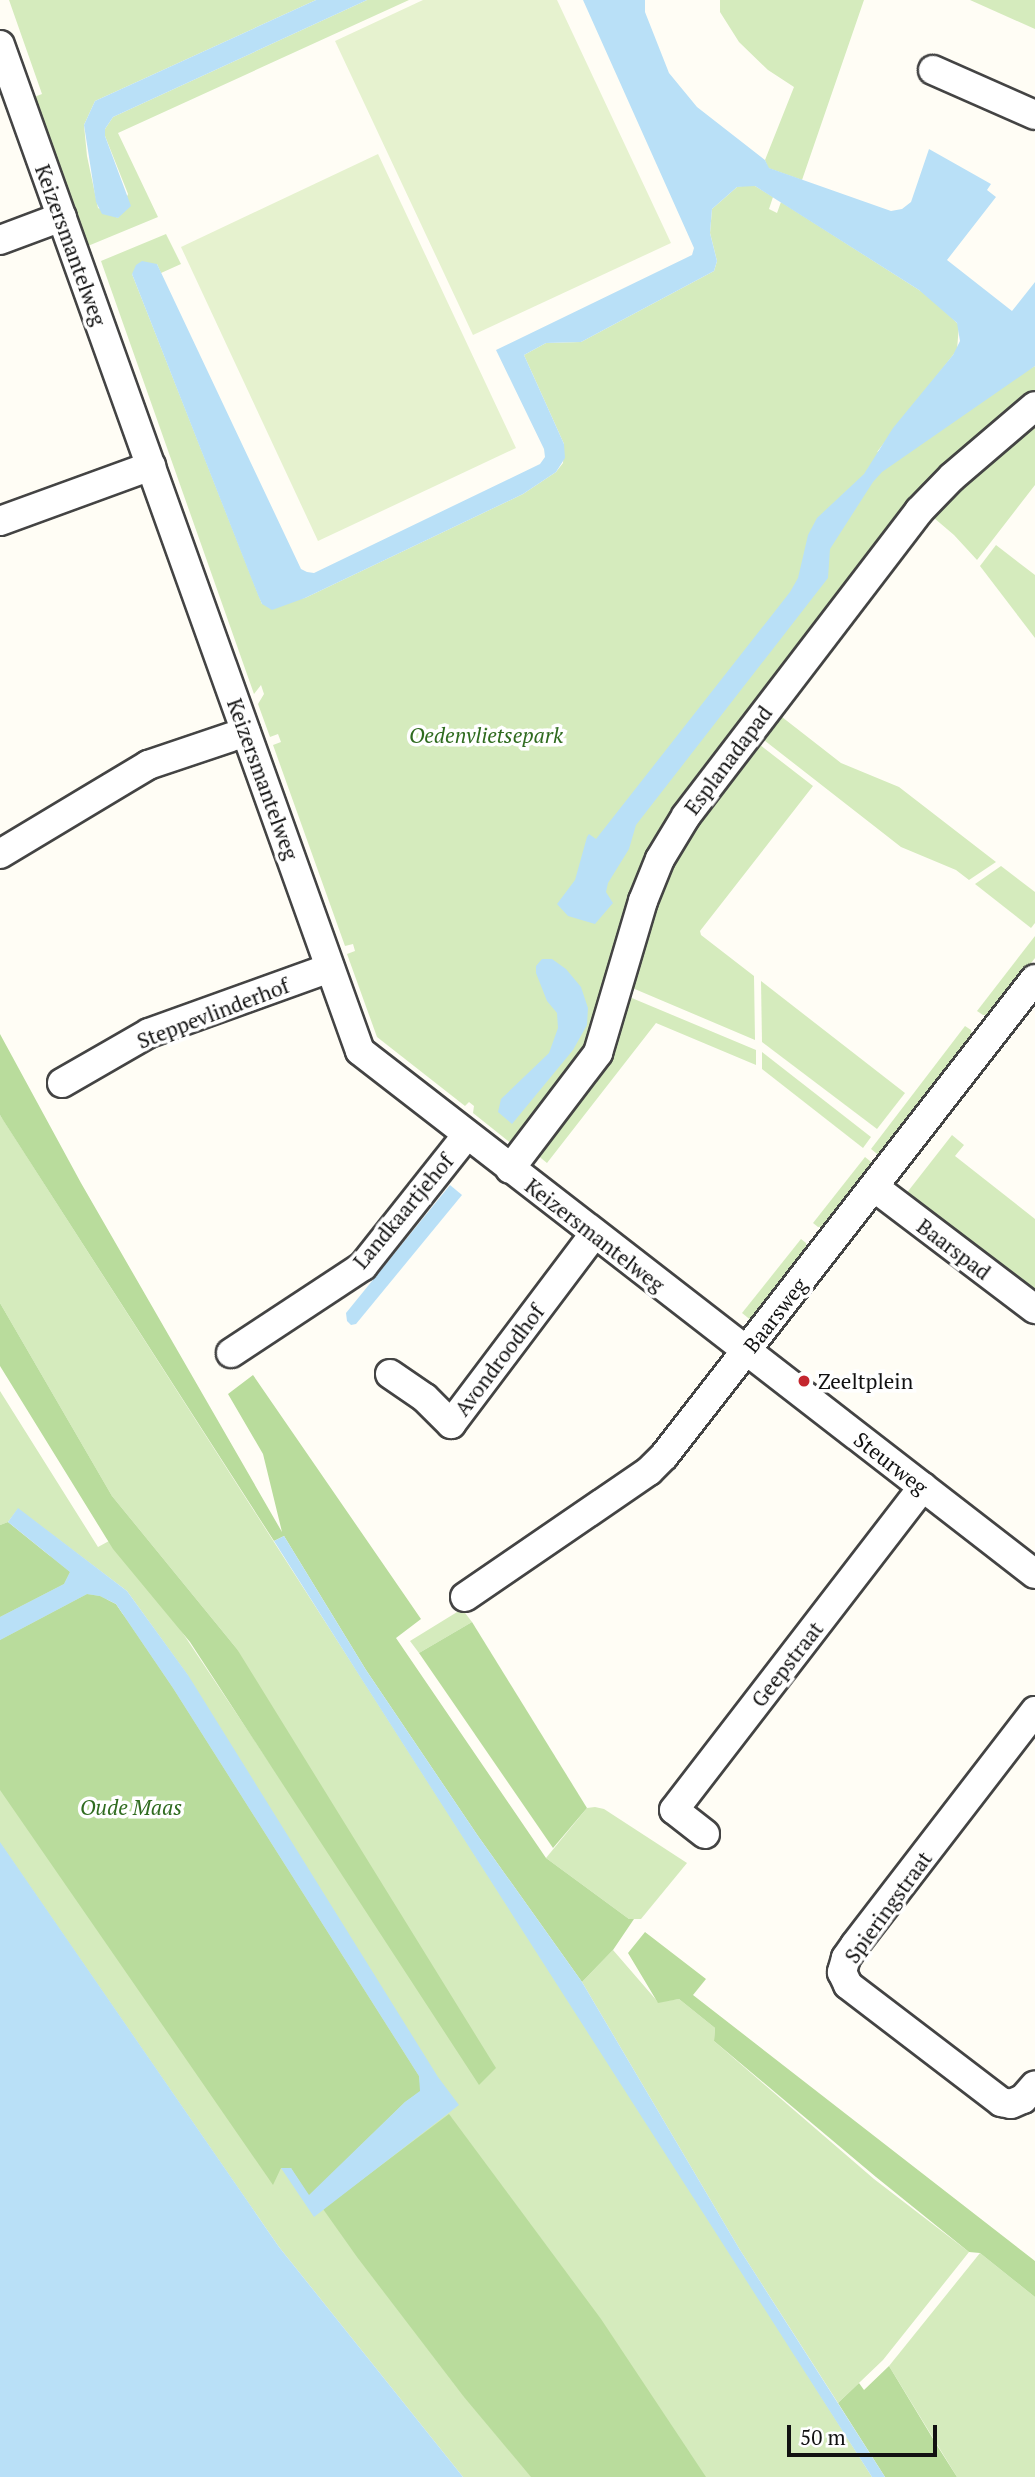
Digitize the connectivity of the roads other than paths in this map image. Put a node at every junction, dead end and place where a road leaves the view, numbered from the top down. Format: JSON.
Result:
{"nodes":[{"id":1,"x":0,"y":45,"type":"edge"},
{"id":2,"x":933,"y":70,"type":"dead end"},
{"id":3,"x":1035,"y":115,"type":"edge"},
{"id":4,"x":62,"y":217,"type":"junction"},
{"id":5,"x":0,"y":240,"type":"edge"},
{"id":6,"x":1035,"y":406,"type":"edge"},
{"id":7,"x":151,"y":466,"type":"junction"},
{"id":8,"x":0,"y":521,"type":"edge"},
{"id":9,"x":246,"y":732,"type":"junction"},
{"id":10,"x":0,"y":854,"type":"edge"},
{"id":11,"x":330,"y":968,"type":"junction"},
{"id":12,"x":1035,"y":979,"type":"edge"},
{"id":13,"x":62,"y":1083,"type":"dead end"},
{"id":14,"x":467,"y":1135,"type":"junction"},
{"id":15,"x":510,"y":1169,"type":"junction"},
{"id":16,"x":874,"y":1187,"type":"junction"},
{"id":17,"x":594,"y":1234,"type":"junction"},
{"id":18,"x":1035,"y":1309,"type":"edge"},
{"id":19,"x":748,"y":1350,"type":"junction"},
{"id":20,"x":231,"y":1353,"type":"dead end"},
{"id":21,"x":390,"y":1374,"type":"dead end"},
{"id":22,"x":923,"y":1487,"type":"junction"},
{"id":23,"x":1035,"y":1574,"type":"edge"},
{"id":24,"x":464,"y":1597,"type":"dead end"},
{"id":25,"x":1035,"y":1711,"type":"edge"},
{"id":26,"x":705,"y":1834,"type":"dead end"},
{"id":27,"x":1035,"y":2085,"type":"edge"}],
"edges":[{"from":1,"to":4,"type":"street","name":"Keizersmantelweg"},
{"from":2,"to":3,"type":"street"},
{"from":4,"to":5,"type":"street"},
{"from":4,"to":7,"type":"street","name":"Keizersmantelweg"},
{"from":6,"to":15,"type":"street","name":"Esplanadapad"},
{"from":7,"to":8,"type":"street"},
{"from":7,"to":9,"type":"street","name":"Keizersmantelweg"},
{"from":9,"to":10,"type":"street"},
{"from":9,"to":11,"type":"street","name":"Keizersmantelweg"},
{"from":11,"to":13,"type":"street","name":"Steppevlinderhof"},
{"from":11,"to":14,"type":"street","name":"Keizersmantelweg"},
{"from":12,"to":16,"type":"street","name":"Baarsweg"},
{"from":14,"to":15,"type":"street","name":"Keizersmantelweg"},
{"from":14,"to":20,"type":"street","name":"Landkaartjehof"},
{"from":15,"to":17,"type":"street","name":"Keizersmantelweg"},
{"from":16,"to":18,"type":"street","name":"Baarspad"},
{"from":16,"to":19,"type":"street","name":"Baarsweg"},
{"from":17,"to":19,"type":"street","name":"Keizersmantelweg"},
{"from":17,"to":21,"type":"street","name":"Avondroodhof"},
{"from":19,"to":22,"type":"street","name":"Steurweg"},
{"from":19,"to":24,"type":"street","name":"Baarsweg"},
{"from":22,"to":23,"type":"street","name":"Steurweg"},
{"from":22,"to":26,"type":"street","name":"Geepstraat"},
{"from":25,"to":27,"type":"street","name":"Spieringstraat"}]}
